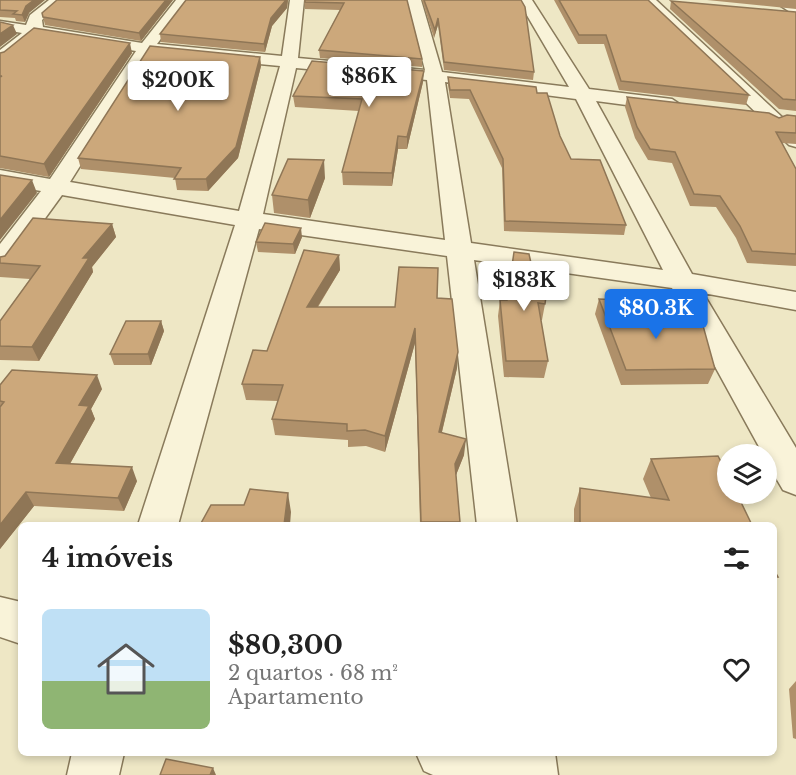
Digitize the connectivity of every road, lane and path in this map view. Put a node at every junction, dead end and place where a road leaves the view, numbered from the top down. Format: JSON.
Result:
{"nodes":[{"id":1,"x":57,"y":0,"type":"edge"},
{"id":2,"x":183,"y":0,"type":"edge"},
{"id":3,"x":297,"y":0,"type":"edge"},
{"id":4,"x":414,"y":0,"type":"edge"},
{"id":5,"x":525,"y":0,"type":"edge"},
{"id":6,"x":631,"y":0,"type":"edge"},
{"id":7,"x":648,"y":0,"type":"edge"},
{"id":8,"x":671,"y":3,"type":"edge"},
{"id":9,"x":776,"y":6,"type":"edge"},
{"id":10,"x":796,"y":14,"type":"edge"},
{"id":11,"x":0,"y":25,"type":"edge"},
{"id":12,"x":36,"y":29,"type":"junction"},
{"id":13,"x":146,"y":48,"type":"junction"},
{"id":14,"x":0,"y":58,"type":"edge"},
{"id":15,"x":289,"y":63,"type":"junction"},
{"id":16,"x":435,"y":76,"type":"junction"},
{"id":17,"x":582,"y":93,"type":"junction"},
{"id":18,"x":695,"y":107,"type":"edge"},
{"id":19,"x":740,"y":113,"type":"edge"},
{"id":20,"x":773,"y":117,"type":"junction"},
{"id":21,"x":796,"y":119,"type":"edge"},
{"id":22,"x":796,"y":141,"type":"edge"},
{"id":23,"x":0,"y":177,"type":"edge"},
{"id":24,"x":57,"y":185,"type":"junction"},
{"id":25,"x":249,"y":220,"type":"junction"},
{"id":26,"x":458,"y":250,"type":"junction"},
{"id":27,"x":0,"y":262,"type":"edge"},
{"id":28,"x":682,"y":281,"type":"junction"},
{"id":29,"x":796,"y":301,"type":"edge"},
{"id":30,"x":796,"y":480,"type":"edge"},
{"id":31,"x":159,"y":522,"type":"edge"},
{"id":32,"x":497,"y":522,"type":"edge"},
{"id":33,"x":0,"y":617,"type":"edge"},
{"id":34,"x":18,"y":622,"type":"edge"},
{"id":35,"x":97,"y":756,"type":"edge"},
{"id":36,"x":452,"y":756,"type":"edge"},
{"id":37,"x":529,"y":756,"type":"edge"},
{"id":38,"x":93,"y":775,"type":"edge"},
{"id":39,"x":513,"y":775,"type":"edge"},
{"id":40,"x":532,"y":775,"type":"edge"}],
"edges":[{"from":1,"to":12,"type":"street"},
{"from":2,"to":13,"type":"street"},
{"from":3,"to":15,"type":"street"},
{"from":4,"to":16,"type":"street"},
{"from":5,"to":17,"type":"street"},
{"from":6,"to":7,"type":"street"},
{"from":7,"to":8,"type":"street"},
{"from":7,"to":20,"type":"street"},
{"from":9,"to":10,"type":"street"},
{"from":11,"to":12,"type":"street"},
{"from":12,"to":13,"type":"street"},
{"from":12,"to":14,"type":"street"},
{"from":13,"to":15,"type":"street"},
{"from":13,"to":24,"type":"street"},
{"from":15,"to":16,"type":"street"},
{"from":15,"to":25,"type":"street"},
{"from":16,"to":17,"type":"street"},
{"from":16,"to":26,"type":"street"},
{"from":17,"to":18,"type":"street"},
{"from":17,"to":28,"type":"street"},
{"from":19,"to":20,"type":"street"},
{"from":20,"to":21,"type":"street"},
{"from":20,"to":22,"type":"street"},
{"from":23,"to":24,"type":"street"},
{"from":24,"to":25,"type":"street"},
{"from":24,"to":27,"type":"street"},
{"from":25,"to":26,"type":"street"},
{"from":25,"to":31,"type":"street"},
{"from":26,"to":28,"type":"street"},
{"from":26,"to":32,"type":"street"},
{"from":28,"to":29,"type":"street"},
{"from":28,"to":30,"type":"street"},
{"from":33,"to":34,"type":"street"},
{"from":35,"to":38,"type":"street"},
{"from":36,"to":39,"type":"street"},
{"from":37,"to":40,"type":"street"}]}
